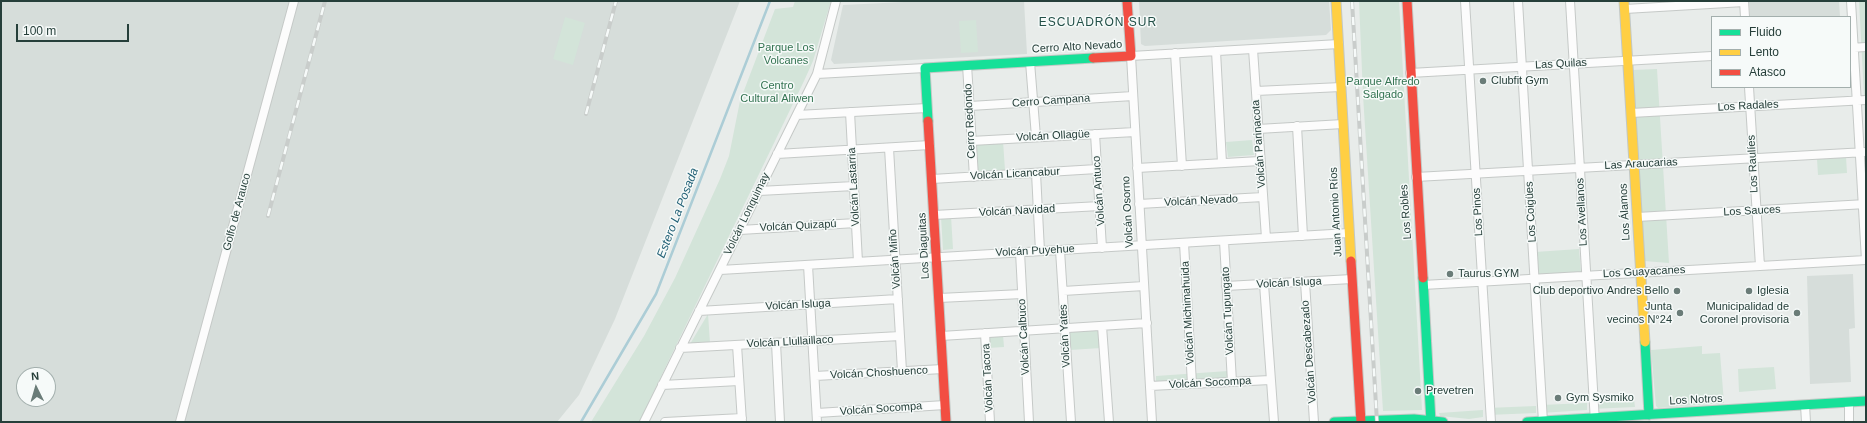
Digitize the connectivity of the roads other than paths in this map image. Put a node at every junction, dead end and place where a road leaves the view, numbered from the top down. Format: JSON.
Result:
{"nodes":[{"id":1,"x":294,"y":1,"type":"edge"},
{"id":2,"x":836,"y":1,"type":"edge"},
{"id":3,"x":1127,"y":1,"type":"edge"},
{"id":4,"x":1336,"y":1,"type":"edge"},
{"id":5,"x":1407,"y":1,"type":"edge"},
{"id":6,"x":1466,"y":1,"type":"edge"},
{"id":7,"x":1518,"y":1,"type":"edge"},
{"id":8,"x":1570,"y":1,"type":"edge"},
{"id":9,"x":1744,"y":1,"type":"edge"},
{"id":10,"x":1851,"y":1,"type":"edge"},
{"id":11,"x":1624,"y":5,"type":"edge"},
{"id":12,"x":1745,"y":16,"type":"edge"},
{"id":13,"x":1339,"y":44,"type":"junction"},
{"id":14,"x":1866,"y":47,"type":"edge"},
{"id":15,"x":1852,"y":48,"type":"edge"},
{"id":16,"x":1253,"y":49,"type":"junction"},
{"id":17,"x":1216,"y":51,"type":"junction"},
{"id":18,"x":1175,"y":53,"type":"junction"},
{"id":19,"x":1130,"y":56,"type":"junction"},
{"id":20,"x":1711,"y":56,"type":"edge"},
{"id":21,"x":1628,"y":61,"type":"junction"},
{"id":22,"x":1030,"y":62,"type":"junction"},
{"id":23,"x":1574,"y":64,"type":"junction"},
{"id":24,"x":967,"y":65,"type":"junction"},
{"id":25,"x":1522,"y":67,"type":"junction"},
{"id":26,"x":925,"y":68,"type":"junction"},
{"id":27,"x":1470,"y":70,"type":"junction"},
{"id":28,"x":1410,"y":73,"type":"junction"},
{"id":29,"x":817,"y":74,"type":"junction"},
{"id":30,"x":1341,"y":87,"type":"junction"},
{"id":31,"x":1749,"y":88,"type":"edge"},
{"id":32,"x":1256,"y":91,"type":"junction"},
{"id":33,"x":1133,"y":96,"type":"junction"},
{"id":34,"x":1857,"y":100,"type":"junction"},
{"id":35,"x":1866,"y":100,"type":"edge"},
{"id":36,"x":1033,"y":102,"type":"junction"},
{"id":37,"x":970,"y":106,"type":"junction"},
{"id":38,"x":1750,"y":106,"type":"junction"},
{"id":39,"x":927,"y":108,"type":"junction"},
{"id":40,"x":850,"y":112,"type":"junction"},
{"id":41,"x":1631,"y":113,"type":"junction"},
{"id":42,"x":797,"y":115,"type":"junction"},
{"id":43,"x":1343,"y":124,"type":"junction"},
{"id":44,"x":1297,"y":126,"type":"junction"},
{"id":45,"x":1258,"y":129,"type":"junction"},
{"id":46,"x":1135,"y":132,"type":"junction"},
{"id":47,"x":1095,"y":134,"type":"junction"},
{"id":48,"x":1036,"y":137,"type":"junction"},
{"id":49,"x":971,"y":141,"type":"junction"},
{"id":50,"x":930,"y":145,"type":"junction"},
{"id":51,"x":888,"y":148,"type":"junction"},
{"id":52,"x":852,"y":150,"type":"junction"},
{"id":53,"x":1863,"y":152,"type":"edge"},
{"id":54,"x":777,"y":154,"type":"junction"},
{"id":55,"x":1753,"y":158,"type":"junction"},
{"id":56,"x":1260,"y":161,"type":"junction"},
{"id":57,"x":1222,"y":163,"type":"junction"},
{"id":58,"x":1634,"y":165,"type":"junction"},
{"id":59,"x":1182,"y":166,"type":"junction"},
{"id":60,"x":1137,"y":168,"type":"junction"},
{"id":61,"x":1580,"y":168,"type":"junction"},
{"id":62,"x":1098,"y":169,"type":"junction"},
{"id":63,"x":1528,"y":171,"type":"junction"},
{"id":64,"x":1036,"y":173,"type":"junction"},
{"id":65,"x":1476,"y":174,"type":"junction"},
{"id":66,"x":974,"y":176,"type":"junction"},
{"id":67,"x":1416,"y":177,"type":"junction"},
{"id":68,"x":932,"y":179,"type":"junction"},
{"id":69,"x":854,"y":186,"type":"junction"},
{"id":70,"x":759,"y":191,"type":"junction"},
{"id":71,"x":1263,"y":197,"type":"junction"},
{"id":72,"x":1139,"y":204,"type":"junction"},
{"id":73,"x":1864,"y":204,"type":"edge"},
{"id":74,"x":1100,"y":206,"type":"junction"},
{"id":75,"x":1038,"y":210,"type":"junction"},
{"id":76,"x":1756,"y":210,"type":"junction"},
{"id":77,"x":934,"y":215,"type":"junction"},
{"id":78,"x":1637,"y":217,"type":"junction"},
{"id":79,"x":856,"y":223,"type":"junction"},
{"id":80,"x":740,"y":230,"type":"junction"},
{"id":81,"x":1349,"y":233,"type":"junction"},
{"id":82,"x":1304,"y":236,"type":"junction"},
{"id":83,"x":1266,"y":238,"type":"junction"},
{"id":84,"x":1224,"y":241,"type":"junction"},
{"id":85,"x":1184,"y":243,"type":"junction"},
{"id":86,"x":1142,"y":245,"type":"junction"},
{"id":87,"x":1102,"y":248,"type":"junction"},
{"id":88,"x":1060,"y":250,"type":"junction"},
{"id":89,"x":1040,"y":251,"type":"junction"},
{"id":90,"x":1020,"y":252,"type":"junction"},
{"id":91,"x":936,"y":257,"type":"junction"},
{"id":92,"x":895,"y":260,"type":"junction"},
{"id":93,"x":1866,"y":260,"type":"edge"},
{"id":94,"x":858,"y":262,"type":"junction"},
{"id":95,"x":808,"y":265,"type":"junction"},
{"id":96,"x":1760,"y":266,"type":"junction"},
{"id":97,"x":720,"y":270,"type":"junction"},
{"id":98,"x":1640,"y":272,"type":"junction"},
{"id":99,"x":1586,"y":276,"type":"junction"},
{"id":100,"x":1535,"y":278,"type":"junction"},
{"id":101,"x":1352,"y":279,"type":"junction"},
{"id":102,"x":1482,"y":281,"type":"junction"},
{"id":103,"x":1305,"y":282,"type":"junction"},
{"id":104,"x":1264,"y":284,"type":"junction"},
{"id":105,"x":1423,"y":285,"type":"junction"},
{"id":106,"x":1144,"y":286,"type":"junction"},
{"id":107,"x":1226,"y":286,"type":"junction"},
{"id":108,"x":1063,"y":291,"type":"junction"},
{"id":109,"x":1022,"y":294,"type":"junction"},
{"id":110,"x":939,"y":298,"type":"junction"},
{"id":111,"x":898,"y":299,"type":"junction"},
{"id":112,"x":810,"y":304,"type":"junction"},
{"id":113,"x":699,"y":311,"type":"junction"},
{"id":114,"x":1147,"y":323,"type":"junction"},
{"id":115,"x":1102,"y":326,"type":"junction"},
{"id":116,"x":1065,"y":328,"type":"junction"},
{"id":117,"x":1024,"y":331,"type":"junction"},
{"id":118,"x":985,"y":333,"type":"junction"},
{"id":119,"x":900,"y":336,"type":"junction"},
{"id":120,"x":941,"y":336,"type":"junction"},
{"id":121,"x":812,"y":341,"type":"junction"},
{"id":122,"x":776,"y":343,"type":"junction"},
{"id":123,"x":737,"y":345,"type":"junction"},
{"id":124,"x":680,"y":348,"type":"junction"},
{"id":125,"x":943,"y":369,"type":"junction"},
{"id":126,"x":902,"y":371,"type":"junction"},
{"id":127,"x":814,"y":376,"type":"junction"},
{"id":128,"x":1270,"y":380,"type":"junction"},
{"id":129,"x":739,"y":382,"type":"junction"},
{"id":130,"x":1232,"y":382,"type":"junction"},
{"id":131,"x":1192,"y":384,"type":"junction"},
{"id":132,"x":662,"y":385,"type":"junction"},
{"id":133,"x":1150,"y":386,"type":"junction"},
{"id":134,"x":1849,"y":402,"type":"junction"},
{"id":135,"x":1866,"y":402,"type":"edge"},
{"id":136,"x":945,"y":405,"type":"junction"},
{"id":137,"x":1805,"y":405,"type":"junction"},
{"id":138,"x":817,"y":413,"type":"junction"},
{"id":139,"x":1649,"y":418,"type":"edge"},
{"id":140,"x":742,"y":420,"type":"edge"},
{"id":141,"x":1595,"y":420,"type":"edge"},
{"id":142,"x":1361,"y":421,"type":"edge"},
{"id":143,"x":1431,"y":421,"type":"edge"},
{"id":144,"x":180,"y":422,"type":"edge"},
{"id":145,"x":644,"y":422,"type":"edge"},
{"id":146,"x":665,"y":422,"type":"edge"},
{"id":147,"x":780,"y":422,"type":"edge"},
{"id":148,"x":817,"y":422,"type":"edge"},
{"id":149,"x":946,"y":422,"type":"edge"},
{"id":150,"x":990,"y":422,"type":"edge"},
{"id":151,"x":1029,"y":422,"type":"edge"},
{"id":152,"x":1070,"y":422,"type":"edge"},
{"id":153,"x":1109,"y":422,"type":"edge"},
{"id":154,"x":1152,"y":422,"type":"edge"},
{"id":155,"x":1274,"y":422,"type":"edge"},
{"id":156,"x":1314,"y":422,"type":"edge"},
{"id":157,"x":1334,"y":422,"type":"edge"},
{"id":158,"x":1444,"y":422,"type":"edge"},
{"id":159,"x":1491,"y":422,"type":"edge"},
{"id":160,"x":1527,"y":422,"type":"edge"},
{"id":161,"x":1543,"y":422,"type":"edge"},
{"id":162,"x":1806,"y":422,"type":"edge"},
{"id":163,"x":1849,"y":422,"type":"edge"}],
"edges":[{"from":1,"to":144,"type":"street","name":"Golfo de Arauco"},
{"from":2,"to":29,"type":"street","name":"Volcán Lonquimay"},
{"from":3,"to":19,"type":"street","name":"Volcán Osorno"},
{"from":4,"to":13,"type":"street","name":"Juan Antonio Ríos"},
{"from":5,"to":28,"type":"street","name":"Los Robles"},
{"from":6,"to":27,"type":"street","name":"Los Pinos"},
{"from":7,"to":25,"type":"street","name":"Los Coigües"},
{"from":8,"to":23,"type":"street","name":"Los Avellanos"},
{"from":9,"to":11,"type":"street"},
{"from":9,"to":12,"type":"street"},
{"from":10,"to":15,"type":"street"},
{"from":11,"to":21,"type":"street","name":"Los Álamos"},
{"from":13,"to":16,"type":"street","name":"Cerro Alto Nevado"},
{"from":13,"to":30,"type":"street","name":"Juan Antonio Ríos"},
{"from":14,"to":15,"type":"street"},
{"from":15,"to":34,"type":"street"},
{"from":16,"to":17,"type":"street","name":"Cerro Alto Nevado"},
{"from":16,"to":32,"type":"street","name":"Volcán Parinacota"},
{"from":17,"to":18,"type":"street","name":"Cerro Alto Nevado"},
{"from":17,"to":57,"type":"street"},
{"from":18,"to":19,"type":"street","name":"Cerro Alto Nevado"},
{"from":18,"to":59,"type":"street"},
{"from":19,"to":22,"type":"street","name":"Cerro Alto Nevado"},
{"from":19,"to":33,"type":"street","name":"Volcán Osorno"},
{"from":20,"to":21,"type":"street","name":"Las Quilas"},
{"from":21,"to":23,"type":"street","name":"Las Quilas"},
{"from":21,"to":41,"type":"street","name":"Los Álamos"},
{"from":22,"to":24,"type":"street","name":"Cerro Alto Nevado"},
{"from":22,"to":36,"type":"street"},
{"from":23,"to":25,"type":"street","name":"Las Quilas"},
{"from":23,"to":61,"type":"street","name":"Los Avellanos"},
{"from":24,"to":26,"type":"street","name":"Cerro Alto Nevado"},
{"from":24,"to":37,"type":"street","name":"Cerro Redondo"},
{"from":25,"to":27,"type":"street","name":"Las Quilas"},
{"from":25,"to":63,"type":"street","name":"Los Coigües"},
{"from":26,"to":29,"type":"street","name":"Cerro Alto Nevado"},
{"from":26,"to":39,"type":"street","name":"Los Diaguitas"},
{"from":27,"to":28,"type":"street","name":"Las Quilas"},
{"from":27,"to":65,"type":"street","name":"Los Pinos"},
{"from":28,"to":67,"type":"street","name":"Los Robles"},
{"from":29,"to":42,"type":"street","name":"Volcán Lonquimay"},
{"from":30,"to":32,"type":"street"},
{"from":30,"to":43,"type":"street","name":"Juan Antonio Ríos"},
{"from":31,"to":38,"type":"street","name":"Los Raulíes"},
{"from":32,"to":45,"type":"street","name":"Volcán Parinacota"},
{"from":33,"to":36,"type":"street","name":"Cerro Campana"},
{"from":33,"to":46,"type":"street","name":"Volcán Osorno"},
{"from":34,"to":35,"type":"street","name":"Los Radales"},
{"from":34,"to":38,"type":"street","name":"Los Radales"},
{"from":34,"to":53,"type":"street"},
{"from":36,"to":37,"type":"street","name":"Cerro Campana"},
{"from":36,"to":48,"type":"street"},
{"from":37,"to":49,"type":"street","name":"Cerro Redondo"},
{"from":38,"to":41,"type":"street","name":"Los Radales"},
{"from":38,"to":55,"type":"street","name":"Los Raulíes"},
{"from":39,"to":40,"type":"street"},
{"from":39,"to":50,"type":"street","name":"Los Diaguitas"},
{"from":40,"to":42,"type":"street"},
{"from":40,"to":52,"type":"street","name":"Volcán Lastarria"},
{"from":41,"to":58,"type":"street","name":"Los Álamos"},
{"from":42,"to":54,"type":"street","name":"Volcán Lonquimay"},
{"from":43,"to":44,"type":"street"},
{"from":43,"to":81,"type":"street","name":"Juan Antonio Ríos"},
{"from":44,"to":45,"type":"street"},
{"from":44,"to":82,"type":"street"},
{"from":45,"to":56,"type":"street","name":"Volcán Parinacota"},
{"from":46,"to":47,"type":"street","name":"Volcán Ollagüe"},
{"from":46,"to":60,"type":"street","name":"Volcán Osorno"},
{"from":47,"to":48,"type":"street","name":"Volcán Ollagüe"},
{"from":47,"to":62,"type":"street","name":"Volcán Antuco"},
{"from":48,"to":49,"type":"street","name":"Volcán Ollagüe"},
{"from":49,"to":66,"type":"street","name":"Cerro Redondo"},
{"from":50,"to":51,"type":"street"},
{"from":50,"to":68,"type":"street","name":"Los Diaguitas"},
{"from":51,"to":52,"type":"street"},
{"from":51,"to":92,"type":"street","name":"Volcán Miño"},
{"from":52,"to":54,"type":"street"},
{"from":52,"to":69,"type":"street","name":"Volcán Lastarria"},
{"from":53,"to":55,"type":"street","name":"Las Araucarias"},
{"from":53,"to":73,"type":"street"},
{"from":54,"to":70,"type":"street","name":"Volcán Lonquimay"},
{"from":55,"to":58,"type":"street","name":"Las Araucarias"},
{"from":55,"to":76,"type":"street","name":"Los Raulíes"},
{"from":56,"to":57,"type":"street"},
{"from":56,"to":71,"type":"street","name":"Volcán Parinacota"},
{"from":57,"to":59,"type":"street"},
{"from":58,"to":61,"type":"street","name":"Las Araucarias"},
{"from":58,"to":78,"type":"street","name":"Los Álamos"},
{"from":59,"to":60,"type":"street"},
{"from":60,"to":72,"type":"street","name":"Volcán Osorno"},
{"from":61,"to":63,"type":"street","name":"Las Araucarias"},
{"from":61,"to":99,"type":"street","name":"Los Avellanos"},
{"from":62,"to":64,"type":"street","name":"Volcán Licancabur"},
{"from":62,"to":74,"type":"street","name":"Volcán Antuco"},
{"from":63,"to":65,"type":"street","name":"Las Araucarias"},
{"from":63,"to":100,"type":"street","name":"Los Coigües"},
{"from":64,"to":66,"type":"street","name":"Volcán Licancabur"},
{"from":64,"to":75,"type":"street"},
{"from":65,"to":67,"type":"street","name":"Las Araucarias"},
{"from":65,"to":102,"type":"street","name":"Los Pinos"},
{"from":66,"to":68,"type":"street","name":"Volcán Licancabur"},
{"from":67,"to":105,"type":"street","name":"Los Robles"},
{"from":68,"to":77,"type":"street","name":"Los Diaguitas"},
{"from":69,"to":70,"type":"street"},
{"from":69,"to":79,"type":"street","name":"Volcán Lastarria"},
{"from":70,"to":80,"type":"street","name":"Volcán Lonquimay"},
{"from":71,"to":72,"type":"street","name":"Volcán Nevado"},
{"from":71,"to":83,"type":"street","name":"Volcán Parinacota"},
{"from":72,"to":86,"type":"street","name":"Volcán Osorno"},
{"from":73,"to":76,"type":"street","name":"Los Sauces"},
{"from":73,"to":93,"type":"street"},
{"from":74,"to":75,"type":"street","name":"Volcán Navidad"},
{"from":74,"to":87,"type":"street","name":"Volcán Antuco"},
{"from":75,"to":77,"type":"street","name":"Volcán Navidad"},
{"from":75,"to":89,"type":"street"},
{"from":76,"to":78,"type":"street","name":"Los Sauces"},
{"from":76,"to":96,"type":"street","name":"Los Raulíes"},
{"from":77,"to":91,"type":"street","name":"Los Diaguitas"},
{"from":78,"to":98,"type":"street","name":"Los Álamos"},
{"from":79,"to":80,"type":"street","name":"Volcán Quizapú"},
{"from":79,"to":94,"type":"street","name":"Volcán Lastarria"},
{"from":80,"to":97,"type":"street","name":"Volcán Lonquimay"},
{"from":81,"to":82,"type":"street","name":"Volcán Puyehue"},
{"from":81,"to":101,"type":"street","name":"Juan Antonio Ríos"},
{"from":82,"to":83,"type":"street","name":"Volcán Puyehue"},
{"from":83,"to":84,"type":"street","name":"Volcán Puyehue"},
{"from":84,"to":85,"type":"street","name":"Volcán Puyehue"},
{"from":84,"to":107,"type":"street","name":"Volcán Tupungato"},
{"from":85,"to":86,"type":"street","name":"Volcán Puyehue"},
{"from":85,"to":131,"type":"street","name":"Volcán Michimahuida"},
{"from":86,"to":87,"type":"street","name":"Volcán Puyehue"},
{"from":86,"to":106,"type":"street","name":"Volcán Osorno"},
{"from":87,"to":88,"type":"street","name":"Volcán Puyehue"},
{"from":88,"to":89,"type":"street","name":"Volcán Puyehue"},
{"from":88,"to":108,"type":"street","name":"Volcán Yates"},
{"from":89,"to":90,"type":"street","name":"Volcán Puyehue"},
{"from":90,"to":91,"type":"street","name":"Volcán Puyehue"},
{"from":90,"to":109,"type":"street","name":"Volcán Calbuco"},
{"from":91,"to":92,"type":"street","name":"Volcán Puyehue"},
{"from":91,"to":110,"type":"street","name":"Los Diaguitas"},
{"from":92,"to":94,"type":"street","name":"Volcán Puyehue"},
{"from":92,"to":111,"type":"street","name":"Volcán Miño"},
{"from":93,"to":96,"type":"street","name":"Los Guayacanes"},
{"from":94,"to":95,"type":"street","name":"Volcán Puyehue"},
{"from":95,"to":97,"type":"street","name":"Volcán Puyehue"},
{"from":95,"to":112,"type":"street"},
{"from":96,"to":98,"type":"street","name":"Los Guayacanes"},
{"from":97,"to":113,"type":"street","name":"Volcán Lonquimay"},
{"from":98,"to":99,"type":"street","name":"Los Guayacanes"},
{"from":98,"to":139,"type":"street","name":"Los Álamos"},
{"from":99,"to":100,"type":"street","name":"Los Guayacanes"},
{"from":99,"to":141,"type":"street","name":"Los Avellanos"},
{"from":100,"to":102,"type":"street","name":"Los Guayacanes"},
{"from":100,"to":161,"type":"street","name":"Los Coigües"},
{"from":101,"to":103,"type":"street","name":"Volcán Isluga"},
{"from":101,"to":142,"type":"street","name":"Juan Antonio Ríos"},
{"from":102,"to":105,"type":"street","name":"Los Guayacanes"},
{"from":102,"to":159,"type":"street","name":"Los Pinos"},
{"from":103,"to":104,"type":"street","name":"Volcán Isluga"},
{"from":103,"to":156,"type":"street","name":"Volcán Descabezado"},
{"from":104,"to":107,"type":"street","name":"Volcán Isluga"},
{"from":104,"to":128,"type":"street"},
{"from":105,"to":143,"type":"street","name":"Los Robles"},
{"from":106,"to":108,"type":"street"},
{"from":106,"to":114,"type":"street","name":"Volcán Osorno"},
{"from":107,"to":130,"type":"street","name":"Volcán Tupungato"},
{"from":108,"to":116,"type":"street","name":"Volcán Yates"},
{"from":109,"to":110,"type":"street"},
{"from":109,"to":117,"type":"street","name":"Volcán Calbuco"},
{"from":110,"to":120,"type":"street","name":"Los Diaguitas"},
{"from":111,"to":112,"type":"street","name":"Volcán Isluga"},
{"from":111,"to":119,"type":"street","name":"Volcán Miño"},
{"from":112,"to":113,"type":"street","name":"Volcán Isluga"},
{"from":112,"to":121,"type":"street"},
{"from":113,"to":124,"type":"street","name":"Volcán Lonquimay"},
{"from":114,"to":115,"type":"street"},
{"from":114,"to":133,"type":"street","name":"Volcán Osorno"},
{"from":115,"to":116,"type":"street"},
{"from":115,"to":153,"type":"street"},
{"from":116,"to":117,"type":"street"},
{"from":116,"to":152,"type":"street","name":"Volcán Yates"},
{"from":117,"to":118,"type":"street"},
{"from":117,"to":151,"type":"street","name":"Volcán Calbuco"},
{"from":118,"to":120,"type":"street"},
{"from":118,"to":150,"type":"street","name":"Volcán Tacora"},
{"from":119,"to":121,"type":"street","name":"Volcán Llullaillaco"},
{"from":119,"to":126,"type":"street","name":"Volcán Miño"},
{"from":120,"to":125,"type":"street","name":"Los Diaguitas"},
{"from":121,"to":122,"type":"street","name":"Volcán Llullaillaco"},
{"from":121,"to":127,"type":"street"},
{"from":122,"to":123,"type":"street","name":"Volcán Llullaillaco"},
{"from":122,"to":147,"type":"street"},
{"from":123,"to":124,"type":"street","name":"Volcán Llullaillaco"},
{"from":123,"to":129,"type":"street"},
{"from":124,"to":132,"type":"street","name":"Volcán Lonquimay"},
{"from":125,"to":126,"type":"street","name":"Volcán Choshuenco"},
{"from":125,"to":136,"type":"street","name":"Los Diaguitas"},
{"from":126,"to":127,"type":"street","name":"Volcán Choshuenco"},
{"from":127,"to":138,"type":"street"},
{"from":128,"to":130,"type":"street","name":"Volcán Socompa"},
{"from":128,"to":155,"type":"street"},
{"from":129,"to":132,"type":"street"},
{"from":129,"to":140,"type":"street"},
{"from":130,"to":131,"type":"street","name":"Volcán Socompa"},
{"from":131,"to":133,"type":"street","name":"Volcán Socompa"},
{"from":132,"to":145,"type":"street","name":"Volcán Lonquimay"},
{"from":133,"to":154,"type":"street","name":"Volcán Osorno"},
{"from":134,"to":135,"type":"street","name":"Los Notros"},
{"from":134,"to":137,"type":"street","name":"Los Notros"},
{"from":134,"to":163,"type":"street"},
{"from":136,"to":138,"type":"street","name":"Volcán Socompa"},
{"from":136,"to":149,"type":"street","name":"Los Diaguitas"},
{"from":137,"to":139,"type":"street","name":"Los Notros"},
{"from":137,"to":162,"type":"street"},
{"from":138,"to":148,"type":"street"},
{"from":139,"to":141,"type":"street","name":"Los Notros"},
{"from":140,"to":146,"type":"street"},
{"from":141,"to":161,"type":"street","name":"Los Notros"},
{"from":142,"to":143,"type":"street"},
{"from":142,"to":157,"type":"street"},
{"from":143,"to":158,"type":"street"},
{"from":160,"to":161,"type":"street","name":"Los Notros"}]}
